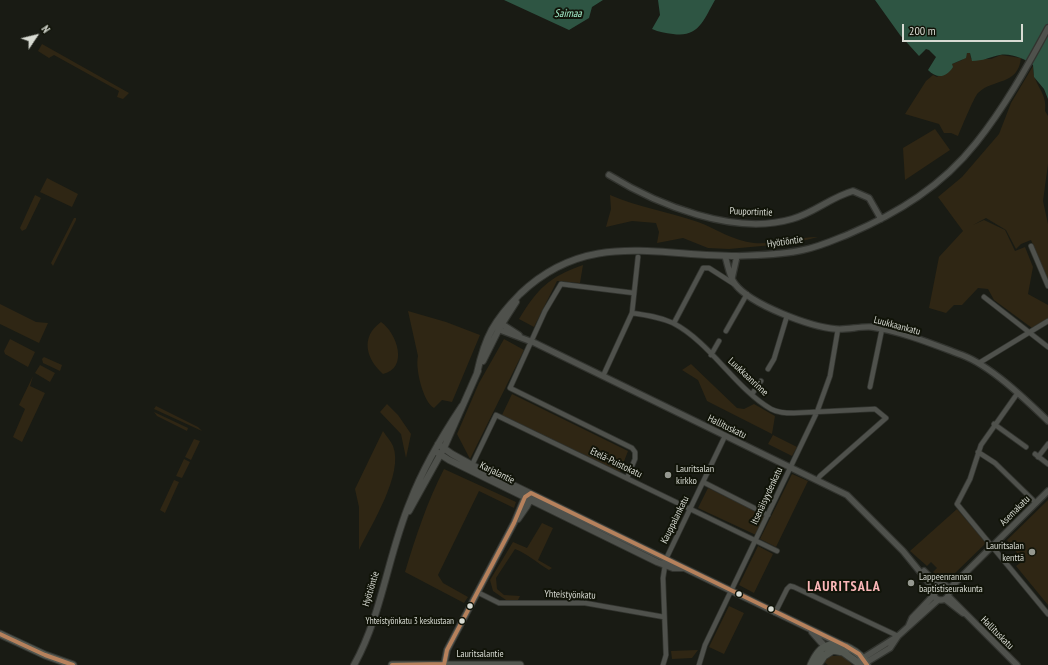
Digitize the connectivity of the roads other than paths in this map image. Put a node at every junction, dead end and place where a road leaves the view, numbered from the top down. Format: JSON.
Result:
{"nodes":[{"id":1,"x":1048,"y":28,"type":"edge"},
{"id":2,"x":610,"y":175,"type":"dead end"},
{"id":3,"x":881,"y":219,"type":"junction"},
{"id":4,"x":1031,"y":246,"type":"dead end"},
{"id":5,"x":725,"y":256,"type":"junction"},
{"id":6,"x":737,"y":256,"type":"junction"},
{"id":7,"x":638,"y":257,"type":"dead end"},
{"id":8,"x":732,"y":278,"type":"junction"},
{"id":9,"x":737,"y":286,"type":"junction"},
{"id":10,"x":1048,"y":286,"type":"edge"},
{"id":11,"x":522,"y":292,"type":"junction"},
{"id":12,"x":634,"y":293,"type":"junction"},
{"id":13,"x":747,"y":294,"type":"junction"},
{"id":14,"x":984,"y":297,"type":"dead end"},
{"id":15,"x":632,"y":313,"type":"junction"},
{"id":16,"x":787,"y":316,"type":"junction"},
{"id":17,"x":1048,"y":321,"type":"edge"},
{"id":18,"x":674,"y":324,"type":"junction"},
{"id":19,"x":492,"y":326,"type":"junction"},
{"id":20,"x":500,"y":327,"type":"junction"},
{"id":21,"x":838,"y":329,"type":"junction"},
{"id":22,"x":882,"y":329,"type":"junction"},
{"id":23,"x":726,"y":331,"type":"dead end"},
{"id":24,"x":1029,"y":332,"type":"junction"},
{"id":25,"x":720,"y":341,"type":"dead end"},
{"id":26,"x":532,"y":342,"type":"junction"},
{"id":27,"x":1048,"y":347,"type":"edge"},
{"id":28,"x":711,"y":355,"type":"junction"},
{"id":29,"x":980,"y":363,"type":"junction"},
{"id":30,"x":768,"y":369,"type":"dead end"},
{"id":31,"x":477,"y":373,"type":"junction"},
{"id":32,"x":603,"y":376,"type":"junction"},
{"id":33,"x":761,"y":381,"type":"dead end"},
{"id":34,"x":870,"y":387,"type":"dead end"},
{"id":35,"x":752,"y":394,"type":"junction"},
{"id":36,"x":1017,"y":394,"type":"junction"},
{"id":37,"x":462,"y":406,"type":"junction"},
{"id":38,"x":817,"y":412,"type":"junction"},
{"id":39,"x":1048,"y":420,"type":"edge"},
{"id":40,"x":994,"y":424,"type":"junction"},
{"id":41,"x":725,"y":436,"type":"junction"},
{"id":42,"x":438,"y":444,"type":"junction"},
{"id":43,"x":1048,"y":444,"type":"edge"},
{"id":44,"x":1026,"y":447,"type":"dead end"},
{"id":45,"x":444,"y":448,"type":"junction"},
{"id":46,"x":978,"y":452,"type":"junction"},
{"id":47,"x":438,"y":453,"type":"junction"},
{"id":48,"x":472,"y":464,"type":"junction"},
{"id":49,"x":1048,"y":464,"type":"edge"},
{"id":50,"x":790,"y":467,"type":"junction"},
{"id":51,"x":627,"y":478,"type":"junction"},
{"id":52,"x":817,"y":480,"type":"junction"},
{"id":53,"x":703,"y":482,"type":"junction"},
{"id":54,"x":1048,"y":491,"type":"edge"},
{"id":55,"x":529,"y":497,"type":"junction"},
{"id":56,"x":1036,"y":503,"type":"junction"},
{"id":57,"x":689,"y":509,"type":"junction"},
{"id":58,"x":768,"y":515,"type":"junction"},
{"id":59,"x":756,"y":541,"type":"junction"},
{"id":60,"x":992,"y":546,"type":"junction"},
{"id":61,"x":777,"y":551,"type":"dead end"},
{"id":62,"x":665,"y":562,"type":"junction"},
{"id":63,"x":936,"y":587,"type":"junction"},
{"id":64,"x":731,"y":591,"type":"junction"},
{"id":65,"x":477,"y":592,"type":"junction"},
{"id":66,"x":947,"y":593,"type":"junction"},
{"id":67,"x":936,"y":598,"type":"junction"},
{"id":68,"x":775,"y":613,"type":"junction"},
{"id":69,"x":1048,"y":614,"type":"edge"},
{"id":70,"x":664,"y":617,"type":"junction"},
{"id":71,"x":810,"y":630,"type":"junction"},
{"id":72,"x":0,"y":634,"type":"edge"},
{"id":73,"x":822,"y":635,"type":"junction"},
{"id":74,"x":898,"y":636,"type":"junction"},
{"id":75,"x":846,"y":646,"type":"junction"},
{"id":76,"x":829,"y":648,"type":"junction"},
{"id":77,"x":863,"y":663,"type":"edge"},
{"id":78,"x":72,"y":665,"type":"edge"},
{"id":79,"x":354,"y":665,"type":"edge"},
{"id":80,"x":392,"y":665,"type":"edge"},
{"id":81,"x":444,"y":665,"type":"edge"},
{"id":82,"x":520,"y":665,"type":"edge"},
{"id":83,"x":662,"y":665,"type":"edge"},
{"id":84,"x":699,"y":665,"type":"edge"},
{"id":85,"x":811,"y":665,"type":"edge"},
{"id":86,"x":818,"y":665,"type":"edge"},
{"id":87,"x":1017,"y":665,"type":"edge"}],
"edges":[{"from":1,"to":3,"type":"street","name":"Hyötiöntie"},
{"from":2,"to":3,"type":"street","name":"Puuportintie"},
{"from":3,"to":6,"type":"street","name":"Hyötiöntie"},
{"from":4,"to":10,"type":"street"},
{"from":5,"to":6,"type":"main road","name":"Hyötiöntie"},
{"from":5,"to":8,"type":"street","name":"Luukkaankatu"},
{"from":5,"to":11,"type":"main road","name":"Hyötiöntie"},
{"from":6,"to":8,"type":"street"},
{"from":7,"to":12,"type":"street"},
{"from":8,"to":9,"type":"street","name":"Luukkaankatu"},
{"from":9,"to":13,"type":"street","name":"Luukkaankatu"},
{"from":9,"to":18,"type":"street"},
{"from":11,"to":19,"type":"main road","name":"Hyötiöntie"},
{"from":11,"to":20,"type":"main road","name":"Hyötiöntie"},
{"from":12,"to":15,"type":"street"},
{"from":12,"to":26,"type":"street"},
{"from":13,"to":16,"type":"street","name":"Luukkaankatu"},
{"from":13,"to":23,"type":"street"},
{"from":14,"to":24,"type":"street"},
{"from":15,"to":18,"type":"street","name":"Luukkaanrinne"},
{"from":15,"to":32,"type":"street"},
{"from":16,"to":21,"type":"street","name":"Luukkaankatu"},
{"from":16,"to":30,"type":"street"},
{"from":17,"to":24,"type":"street"},
{"from":18,"to":28,"type":"street","name":"Luukkaanrinne"},
{"from":19,"to":20,"type":"street","name":"Hallituskatu"},
{"from":19,"to":31,"type":"main road","name":"Hyötiöntie"},
{"from":20,"to":26,"type":"street","name":"Hallituskatu"},
{"from":20,"to":31,"type":"main road","name":"Hyötiöntie"},
{"from":21,"to":22,"type":"street","name":"Luukkaankatu"},
{"from":21,"to":38,"type":"street","name":"Itsenäisyydenkatu"},
{"from":22,"to":29,"type":"street","name":"Luukkaankatu"},
{"from":22,"to":34,"type":"street"},
{"from":24,"to":27,"type":"street"},
{"from":24,"to":29,"type":"street"},
{"from":25,"to":28,"type":"street"},
{"from":26,"to":32,"type":"street","name":"Hallituskatu"},
{"from":26,"to":51,"type":"street"},
{"from":28,"to":35,"type":"street","name":"Luukkaanrinne"},
{"from":29,"to":36,"type":"street","name":"Luukkaankatu"},
{"from":31,"to":37,"type":"main road","name":"Hyötiöntie"},
{"from":32,"to":41,"type":"street","name":"Hallituskatu"},
{"from":33,"to":35,"type":"street"},
{"from":35,"to":38,"type":"street","name":"Luukkaanrinne"},
{"from":36,"to":39,"type":"street","name":"Luukkaankatu"},
{"from":36,"to":40,"type":"street"},
{"from":37,"to":42,"type":"main road","name":"Hyötiöntie"},
{"from":37,"to":45,"type":"main road","name":"Hyötiöntie"},
{"from":38,"to":50,"type":"street","name":"Itsenäisyydenkatu"},
{"from":38,"to":52,"type":"street","name":"Luukkaanrinne"},
{"from":40,"to":44,"type":"street"},
{"from":40,"to":46,"type":"street"},
{"from":41,"to":50,"type":"street","name":"Hallituskatu"},
{"from":41,"to":53,"type":"street","name":"Kauppalankatu"},
{"from":42,"to":45,"type":"main road","name":"Karjalantie"},
{"from":42,"to":47,"type":"main road","name":"Hyötiöntie"},
{"from":43,"to":49,"type":"street"},
{"from":45,"to":47,"type":"main road","name":"Hyötiöntie"},
{"from":45,"to":48,"type":"main road","name":"Karjalantie"},
{"from":46,"to":56,"type":"street"},
{"from":46,"to":60,"type":"street"},
{"from":47,"to":55,"type":"main road","name":"Karjalantie"},
{"from":47,"to":79,"type":"main road","name":"Hyötiöntie"},
{"from":48,"to":51,"type":"street","name":"Etelä-Puistokatu"},
{"from":48,"to":55,"type":"main road","name":"Karjalantie"},
{"from":50,"to":52,"type":"street","name":"Hallituskatu"},
{"from":50,"to":58,"type":"street","name":"Itsenäisyydenkatu"},
{"from":51,"to":57,"type":"street","name":"Etelä-Puistokatu"},
{"from":52,"to":63,"type":"street","name":"Hallituskatu"},
{"from":53,"to":57,"type":"street","name":"Kauppalankatu"},
{"from":53,"to":58,"type":"street"},
{"from":54,"to":56,"type":"street","name":"Asemakatu"},
{"from":55,"to":62,"type":"main road","name":"Karjalantie"},
{"from":55,"to":65,"type":"main road"},
{"from":56,"to":60,"type":"street","name":"Asemakatu"},
{"from":57,"to":59,"type":"street","name":"Etelä-Puistokatu"},
{"from":57,"to":62,"type":"street","name":"Kauppalankatu"},
{"from":58,"to":59,"type":"street","name":"Itsenäisyydenkatu"},
{"from":59,"to":61,"type":"street","name":"Etelä-Puistokatu"},
{"from":59,"to":64,"type":"street","name":"Itsenäisyydenkatu"},
{"from":60,"to":66,"type":"street","name":"Asemakatu"},
{"from":60,"to":69,"type":"street"},
{"from":62,"to":64,"type":"main road","name":"Karjalantie"},
{"from":62,"to":70,"type":"street","name":"Kauppalankatu"},
{"from":63,"to":66,"type":"street"},
{"from":63,"to":67,"type":"street"},
{"from":64,"to":68,"type":"main road","name":"Karjalantie"},
{"from":64,"to":84,"type":"street","name":"Itsenäisyydenkatu"},
{"from":65,"to":70,"type":"street","name":"Yhteistyönkatu"},
{"from":65,"to":81,"type":"main road"},
{"from":66,"to":67,"type":"street"},
{"from":66,"to":87,"type":"street","name":"Hallituskatu"},
{"from":67,"to":74,"type":"street"},
{"from":68,"to":71,"type":"main road","name":"Karjalantie"},
{"from":68,"to":74,"type":"street"},
{"from":70,"to":83,"type":"street","name":"Kauppalankatu"},
{"from":71,"to":73,"type":"main road","name":"Karjalantie"},
{"from":71,"to":76,"type":"main road","name":"Karjalantie"},
{"from":72,"to":78,"type":"main road"},
{"from":73,"to":75,"type":"main road","name":"Karjalantie"},
{"from":73,"to":76,"type":"main road"},
{"from":74,"to":77,"type":"street"},
{"from":75,"to":76,"type":"main road"},
{"from":75,"to":77,"type":"main road","name":"Karjalantie"},
{"from":76,"to":77,"type":"main road","name":"Karjalantie"},
{"from":76,"to":85,"type":"main road"},
{"from":76,"to":86,"type":"main road"},
{"from":80,"to":81,"type":"main road","name":"Lauritsalantie"},
{"from":81,"to":82,"type":"main road","name":"Lauritsalantie"}]}
